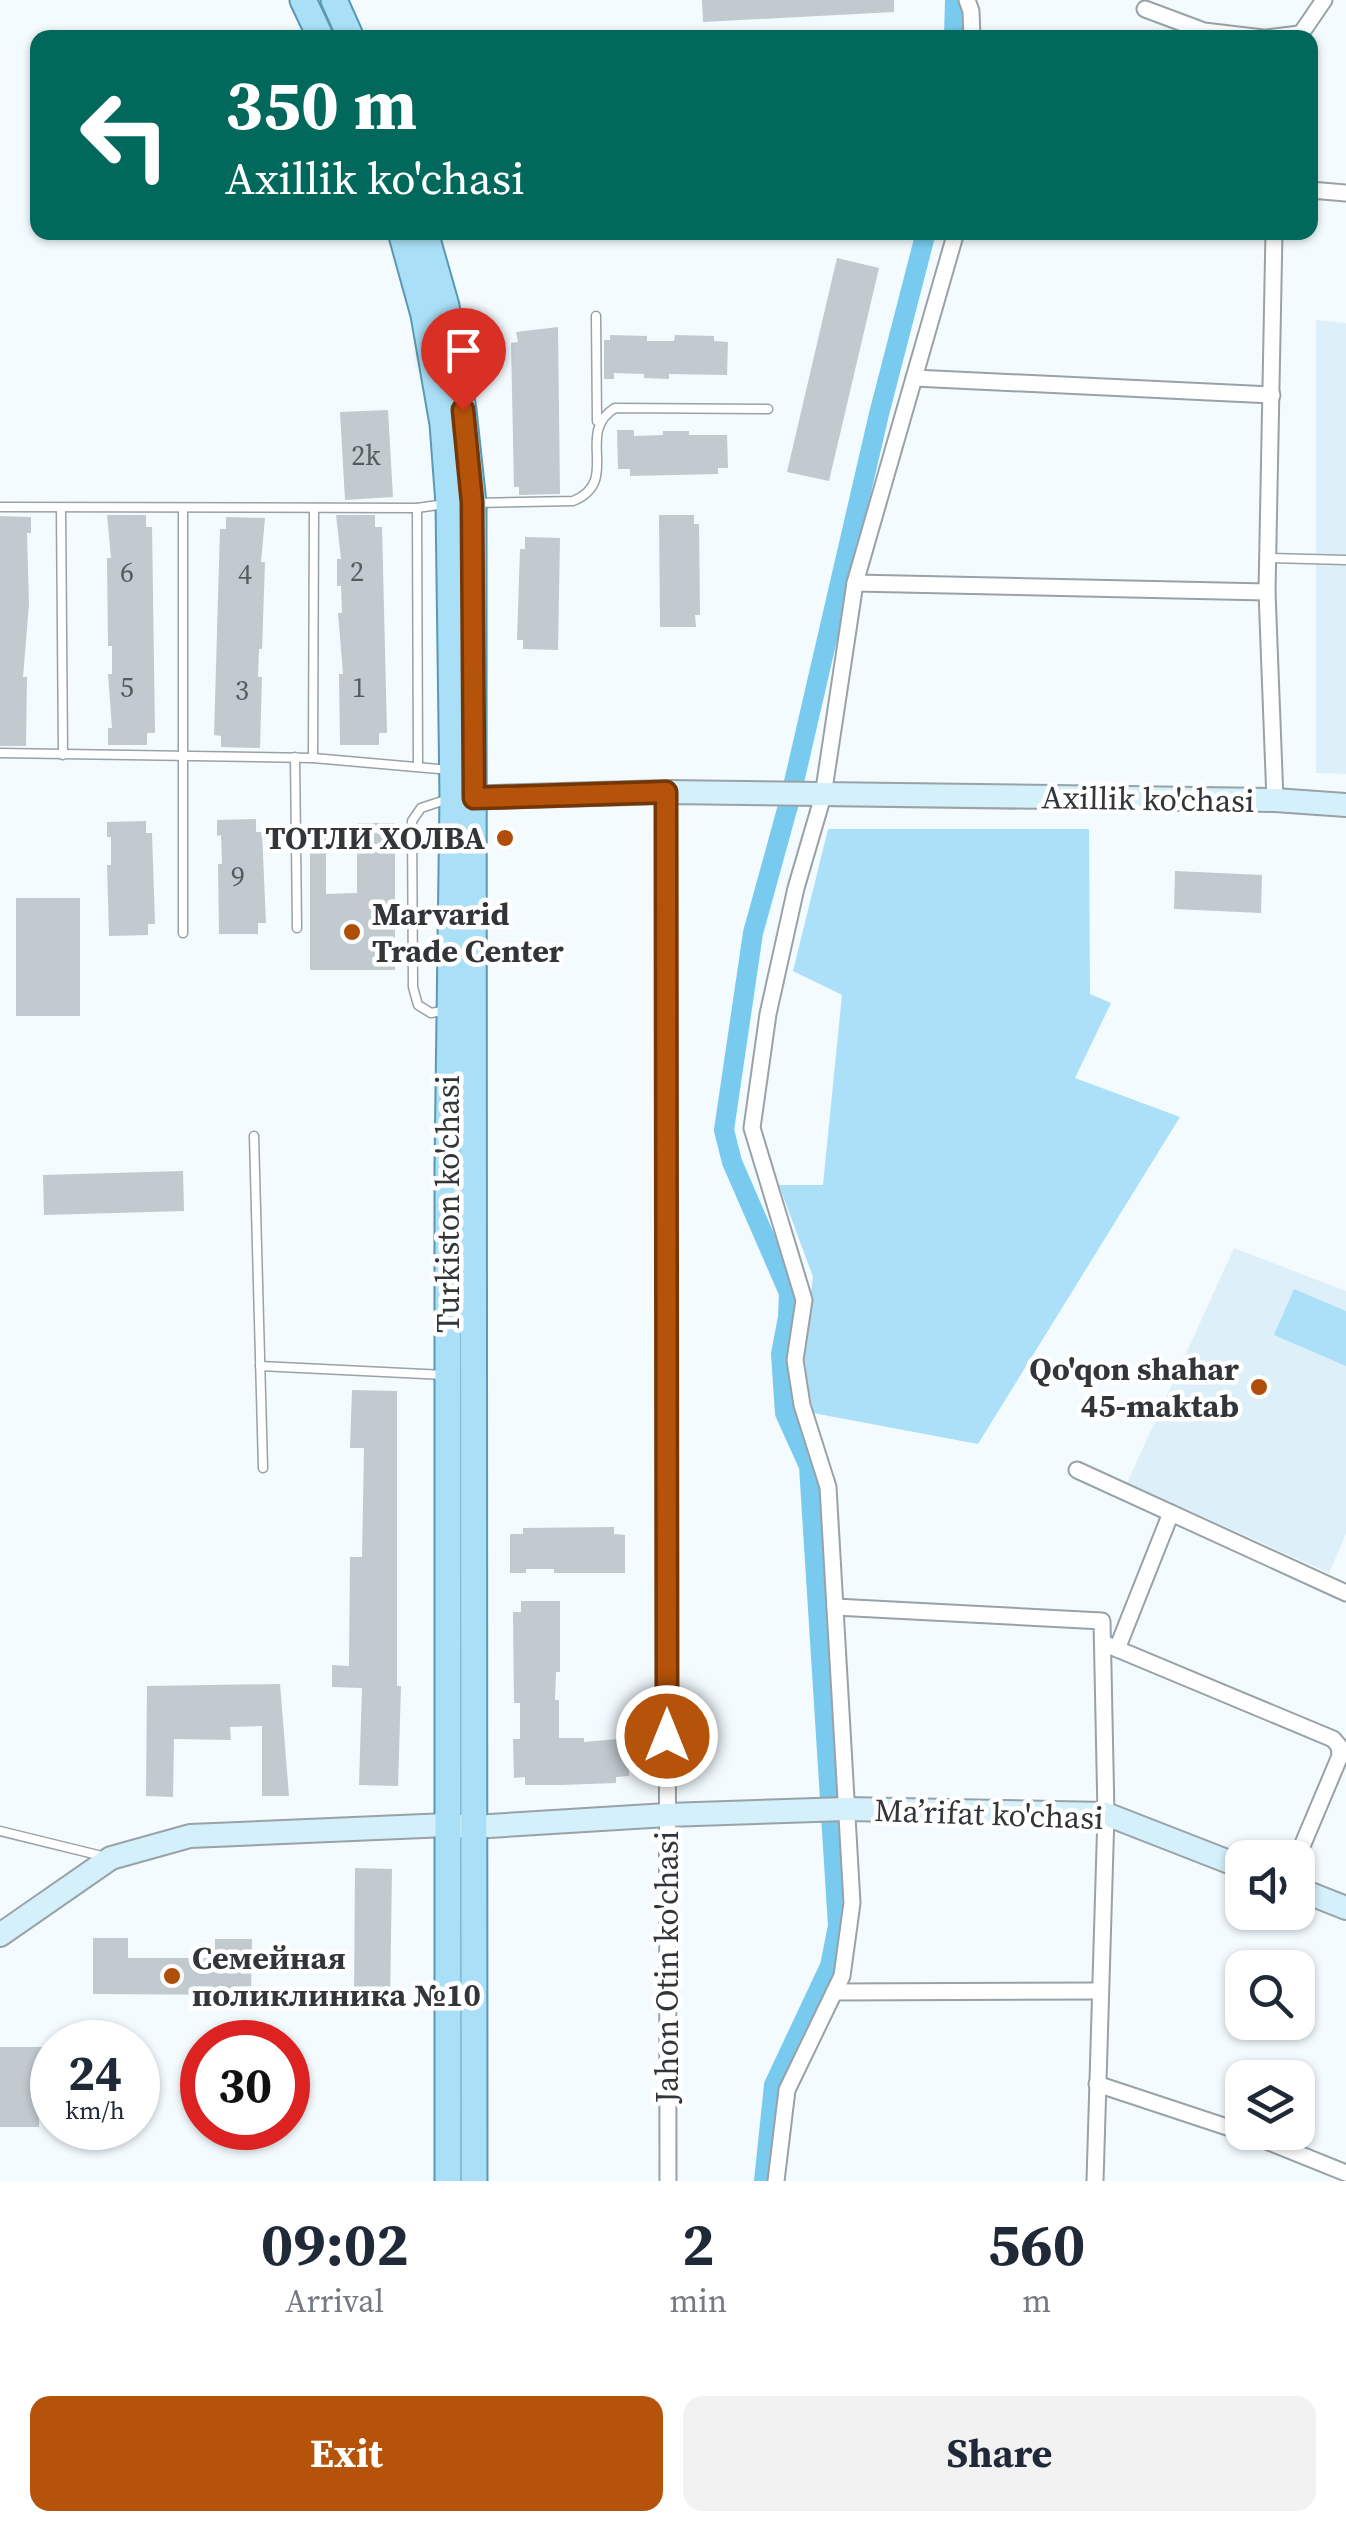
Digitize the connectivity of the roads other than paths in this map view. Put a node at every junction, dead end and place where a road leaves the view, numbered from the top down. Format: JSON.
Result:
{"nodes":[{"id":1,"x":303,"y":0,"type":"edge"},
{"id":2,"x":334,"y":0,"type":"edge"},
{"id":3,"x":967,"y":0,"type":"edge"},
{"id":4,"x":1324,"y":0,"type":"edge"},
{"id":5,"x":1144,"y":9,"type":"dead end"},
{"id":6,"x":317,"y":30,"type":"edge"},
{"id":7,"x":347,"y":30,"type":"edge"},
{"id":8,"x":972,"y":30,"type":"edge"},
{"id":9,"x":1201,"y":30,"type":"edge"},
{"id":10,"x":1302,"y":30,"type":"edge"},
{"id":11,"x":1318,"y":191,"type":"edge"},
{"id":12,"x":1346,"y":193,"type":"edge"},
{"id":13,"x":403,"y":240,"type":"edge"},
{"id":14,"x":427,"y":240,"type":"edge"},
{"id":15,"x":954,"y":240,"type":"edge"},
{"id":16,"x":1274,"y":240,"type":"edge"},
{"id":17,"x":596,"y":316,"type":"dead end"},
{"id":18,"x":914,"y":378,"type":"junction"},
{"id":19,"x":1272,"y":395,"type":"junction"},
{"id":20,"x":768,"y":409,"type":"dead end"},
{"id":21,"x":597,"y":431,"type":"junction"},
{"id":22,"x":461,"y":503,"type":"junction"},
{"id":23,"x":0,"y":507,"type":"edge"},
{"id":24,"x":62,"y":508,"type":"junction"},
{"id":25,"x":184,"y":508,"type":"junction"},
{"id":26,"x":314,"y":508,"type":"junction"},
{"id":27,"x":417,"y":508,"type":"junction"},
{"id":28,"x":1268,"y":558,"type":"junction"},
{"id":29,"x":1346,"y":560,"type":"edge"},
{"id":30,"x":855,"y":583,"type":"junction"},
{"id":31,"x":1267,"y":592,"type":"junction"},
{"id":32,"x":0,"y":753,"type":"edge"},
{"id":33,"x":63,"y":754,"type":"junction"},
{"id":34,"x":183,"y":756,"type":"junction"},
{"id":35,"x":295,"y":758,"type":"junction"},
{"id":36,"x":313,"y":758,"type":"junction"},
{"id":37,"x":418,"y":766,"type":"junction"},
{"id":38,"x":463,"y":770,"type":"junction"},
{"id":39,"x":666,"y":792,"type":"junction"},
{"id":40,"x":818,"y":795,"type":"junction"},
{"id":41,"x":463,"y":798,"type":"junction"},
{"id":42,"x":1275,"y":800,"type":"junction"},
{"id":43,"x":1346,"y":805,"type":"edge"},
{"id":44,"x":297,"y":928,"type":"dead end"},
{"id":45,"x":183,"y":933,"type":"dead end"},
{"id":46,"x":448,"y":1010,"type":"junction"},
{"id":47,"x":254,"y":1136,"type":"dead end"},
{"id":48,"x":260,"y":1366,"type":"junction"},
{"id":49,"x":448,"y":1375,"type":"junction"},
{"id":50,"x":262,"y":1468,"type":"dead end"},
{"id":51,"x":1077,"y":1470,"type":"dead end"},
{"id":52,"x":1171,"y":1513,"type":"junction"},
{"id":53,"x":1346,"y":1593,"type":"edge"},
{"id":54,"x":835,"y":1607,"type":"junction"},
{"id":55,"x":1110,"y":1646,"type":"junction"},
{"id":56,"x":846,"y":1809,"type":"junction"},
{"id":57,"x":1106,"y":1814,"type":"junction"},
{"id":58,"x":667,"y":1815,"type":"junction"},
{"id":59,"x":446,"y":1825,"type":"junction"},
{"id":60,"x":473,"y":1827,"type":"junction"},
{"id":61,"x":0,"y":1831,"type":"edge"},
{"id":62,"x":1305,"y":1840,"type":"edge"},
{"id":63,"x":111,"y":1858,"type":"junction"},
{"id":64,"x":1225,"y":1861,"type":"edge"},
{"id":65,"x":1315,"y":1896,"type":"edge"},
{"id":66,"x":1346,"y":1908,"type":"edge"},
{"id":67,"x":0,"y":1935,"type":"edge"},
{"id":68,"x":834,"y":1992,"type":"junction"},
{"id":69,"x":1100,"y":1992,"type":"junction"},
{"id":70,"x":1097,"y":2084,"type":"junction"},
{"id":71,"x":1225,"y":2126,"type":"edge"},
{"id":72,"x":1288,"y":2150,"type":"edge"},
{"id":73,"x":1346,"y":2173,"type":"edge"},
{"id":74,"x":448,"y":2181,"type":"edge"},
{"id":75,"x":474,"y":2181,"type":"edge"},
{"id":76,"x":668,"y":2181,"type":"edge"},
{"id":77,"x":776,"y":2181,"type":"edge"},
{"id":78,"x":1095,"y":2181,"type":"edge"}],
"edges":[{"from":1,"to":6,"type":"main road"},
{"from":2,"to":7,"type":"main road"},
{"from":3,"to":8,"type":"street"},
{"from":4,"to":10,"type":"street"},
{"from":5,"to":9,"type":"street"},
{"from":11,"to":12,"type":"street"},
{"from":13,"to":22,"type":"main road","name":"Turkiston ko'chasi"},
{"from":14,"to":22,"type":"main road","name":"Turkiston ko'chasi"},
{"from":15,"to":18,"type":"street"},
{"from":16,"to":19,"type":"street","name":"Axillik ko'chasi"},
{"from":17,"to":21,"type":"lane"},
{"from":18,"to":19,"type":"street"},
{"from":18,"to":30,"type":"street"},
{"from":19,"to":28,"type":"street","name":"Axillik ko'chasi"},
{"from":20,"to":21,"type":"lane"},
{"from":21,"to":22,"type":"lane"},
{"from":22,"to":27,"type":"lane"},
{"from":22,"to":38,"type":"main road","name":"Turkiston ko'chasi"},
{"from":23,"to":24,"type":"lane"},
{"from":24,"to":25,"type":"lane"},
{"from":24,"to":33,"type":"lane"},
{"from":25,"to":26,"type":"lane"},
{"from":25,"to":34,"type":"lane"},
{"from":26,"to":27,"type":"lane"},
{"from":26,"to":36,"type":"lane"},
{"from":27,"to":37,"type":"lane"},
{"from":28,"to":29,"type":"lane"},
{"from":28,"to":31,"type":"street","name":"Axillik ko'chasi"},
{"from":30,"to":31,"type":"street"},
{"from":30,"to":40,"type":"street"},
{"from":31,"to":42,"type":"street","name":"Axillik ko'chasi"},
{"from":32,"to":33,"type":"lane"},
{"from":33,"to":34,"type":"lane"},
{"from":34,"to":35,"type":"lane"},
{"from":34,"to":45,"type":"lane"},
{"from":35,"to":36,"type":"lane"},
{"from":35,"to":44,"type":"lane"},
{"from":36,"to":37,"type":"lane"},
{"from":37,"to":38,"type":"lane"},
{"from":38,"to":41,"type":"main road","name":"Turkiston ko'chasi"},
{"from":39,"to":40,"type":"street","name":"Axillik ko'chasi"},
{"from":39,"to":41,"type":"street"},
{"from":39,"to":58,"type":"street","name":"Jahon Otin ko'chasi"},
{"from":40,"to":42,"type":"street","name":"Axillik ko'chasi"},
{"from":40,"to":54,"type":"street"},
{"from":41,"to":46,"type":"main road","name":"Turkiston ko'chasi"},
{"from":41,"to":46,"type":"lane"},
{"from":41,"to":60,"type":"main road","name":"Turkiston ko'chasi"},
{"from":42,"to":43,"type":"street"},
{"from":46,"to":49,"type":"main road","name":"Turkiston ko'chasi"},
{"from":47,"to":48,"type":"lane"},
{"from":48,"to":49,"type":"lane"},
{"from":48,"to":50,"type":"lane"},
{"from":49,"to":59,"type":"main road","name":"Turkiston ko'chasi"},
{"from":51,"to":52,"type":"street"},
{"from":52,"to":53,"type":"street"},
{"from":52,"to":55,"type":"street"},
{"from":54,"to":55,"type":"street"},
{"from":54,"to":56,"type":"street"},
{"from":55,"to":57,"type":"street"},
{"from":55,"to":62,"type":"street"},
{"from":56,"to":57,"type":"street","name":"Ma’rifat ko'chasi"},
{"from":56,"to":58,"type":"street","name":"Ma’rifat ko'chasi"},
{"from":56,"to":68,"type":"street"},
{"from":57,"to":64,"type":"street","name":"Ma’rifat ko'chasi"},
{"from":57,"to":69,"type":"street"},
{"from":58,"to":60,"type":"street"},
{"from":58,"to":76,"type":"street","name":"Jahon Otin ko'chasi"},
{"from":59,"to":60,"type":"street"},
{"from":59,"to":63,"type":"street"},
{"from":59,"to":74,"type":"main road","name":"Turkiston ko'chasi"},
{"from":60,"to":75,"type":"main road","name":"Turkiston ko'chasi"},
{"from":61,"to":63,"type":"lane"},
{"from":63,"to":67,"type":"street"},
{"from":65,"to":66,"type":"street"},
{"from":68,"to":69,"type":"street"},
{"from":68,"to":77,"type":"street"},
{"from":69,"to":70,"type":"street"},
{"from":70,"to":71,"type":"street"},
{"from":70,"to":78,"type":"street"},
{"from":72,"to":73,"type":"street"}]}
